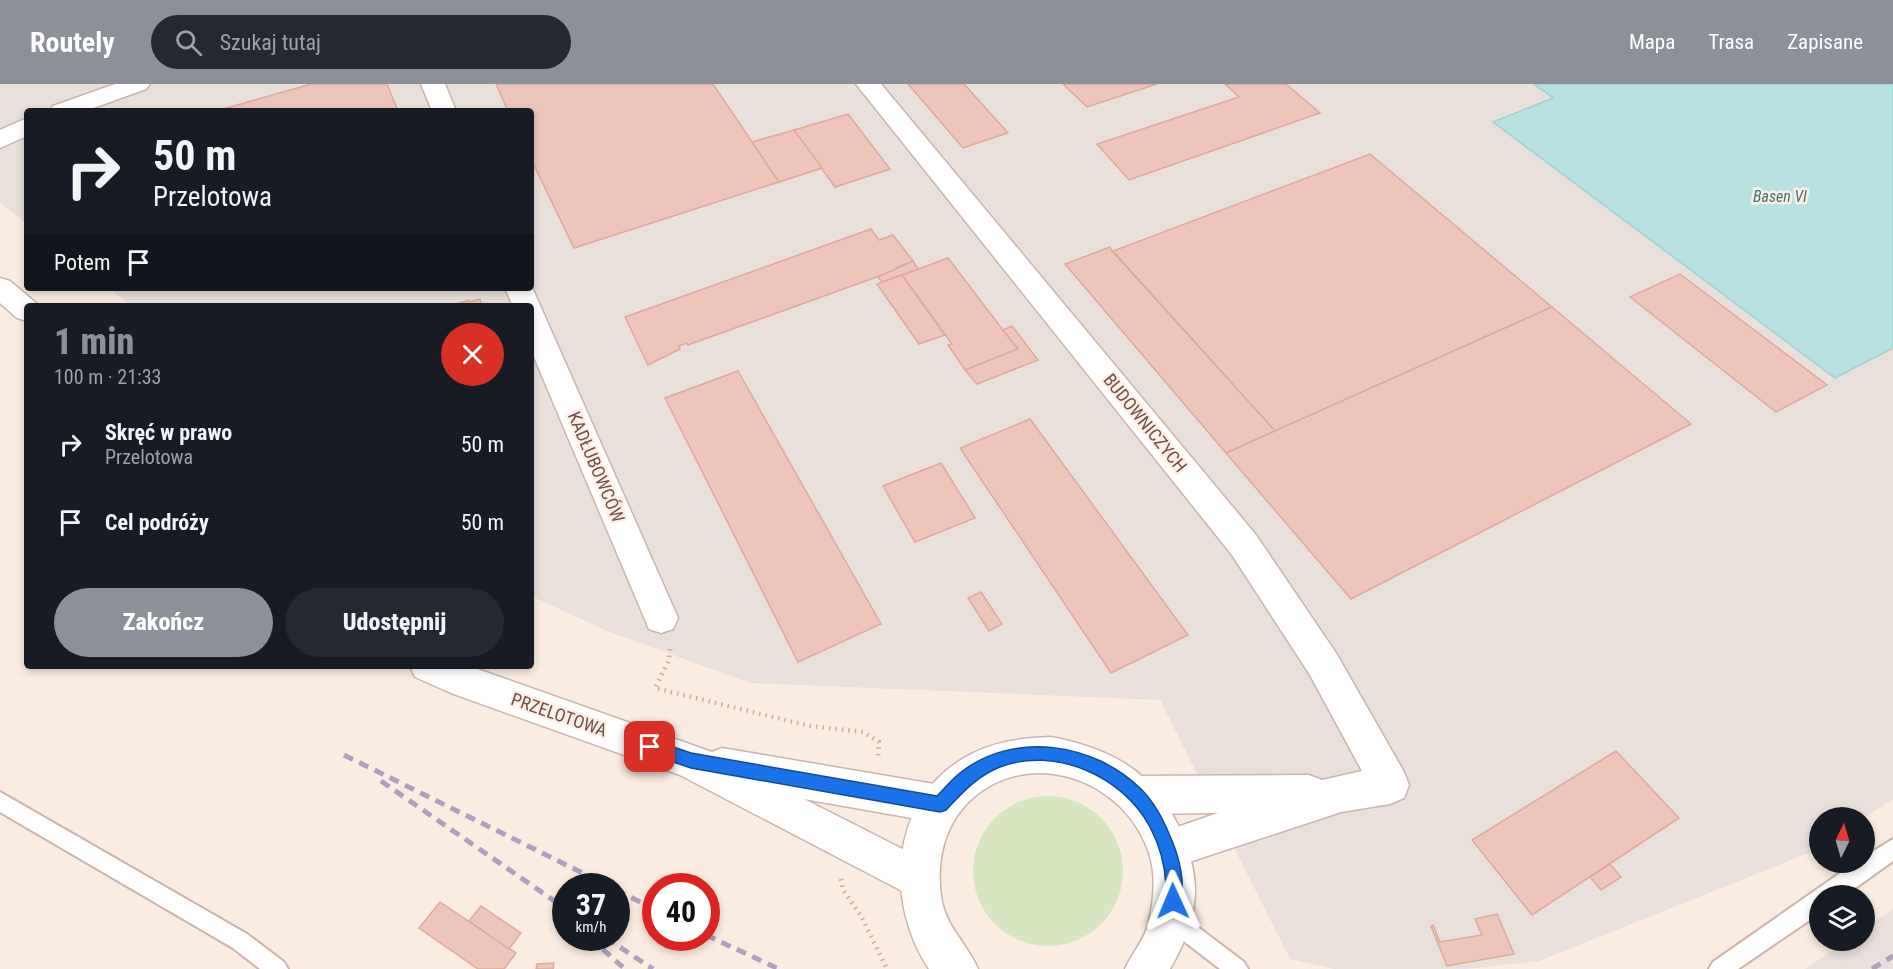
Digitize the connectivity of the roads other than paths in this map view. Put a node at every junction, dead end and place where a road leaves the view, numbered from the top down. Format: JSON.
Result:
{"nodes":[{"id":1,"x":138,"y":84,"type":"edge"},
{"id":2,"x":433,"y":84,"type":"edge"},
{"id":3,"x":868,"y":84,"type":"edge"},
{"id":4,"x":70,"y":108,"type":"edge"},
{"id":5,"x":443,"y":108,"type":"edge"},
{"id":6,"x":24,"y":128,"type":"edge"},
{"id":7,"x":0,"y":140,"type":"edge"},
{"id":8,"x":0,"y":288,"type":"edge"},
{"id":9,"x":24,"y":308,"type":"edge"},
{"id":10,"x":534,"y":323,"type":"edge"},
{"id":11,"x":661,"y":618,"type":"dead end"},
{"id":12,"x":435,"y":669,"type":"edge"},
{"id":13,"x":691,"y":761,"type":"junction"},
{"id":14,"x":1341,"y":793,"type":"junction"},
{"id":15,"x":1136,"y":795,"type":"junction"},
{"id":16,"x":0,"y":801,"type":"edge"},
{"id":17,"x":940,"y":804,"type":"junction"},
{"id":18,"x":1168,"y":849,"type":"junction"},
{"id":19,"x":1893,"y":849,"type":"edge"},
{"id":20,"x":918,"y":878,"type":"junction"},
{"id":21,"x":1842,"y":885,"type":"edge"},
{"id":22,"x":1809,"y":908,"type":"edge"},
{"id":23,"x":1171,"y":919,"type":"junction"},
{"id":24,"x":278,"y":969,"type":"edge"},
{"id":25,"x":957,"y":969,"type":"edge"},
{"id":26,"x":1146,"y":969,"type":"edge"},
{"id":27,"x":1237,"y":969,"type":"edge"},
{"id":28,"x":1720,"y":969,"type":"edge"}],
"edges":[{"from":1,"to":4,"type":"street"},
{"from":2,"to":5,"type":"street"},
{"from":3,"to":14,"type":"street","name":"BUDOWNICZYCH"},
{"from":6,"to":7,"type":"street"},
{"from":8,"to":9,"type":"street"},
{"from":10,"to":11,"type":"street","name":"KADŁUBOWCÓW"},
{"from":12,"to":13,"type":"street","name":"PRZELOTOWA"},
{"from":13,"to":17,"type":"street","name":"PRZELOTOWA"},
{"from":13,"to":20,"type":"street","name":"PRZELOTOWA"},
{"from":14,"to":15,"type":"street"},
{"from":14,"to":18,"type":"street"},
{"from":15,"to":17,"type":"street"},
{"from":15,"to":18,"type":"street"},
{"from":16,"to":24,"type":"lane"},
{"from":17,"to":20,"type":"street"},
{"from":18,"to":23,"type":"street"},
{"from":19,"to":21,"type":"lane"},
{"from":20,"to":25,"type":"street"},
{"from":22,"to":28,"type":"lane"},
{"from":23,"to":26,"type":"street"},
{"from":23,"to":27,"type":"lane"}]}
